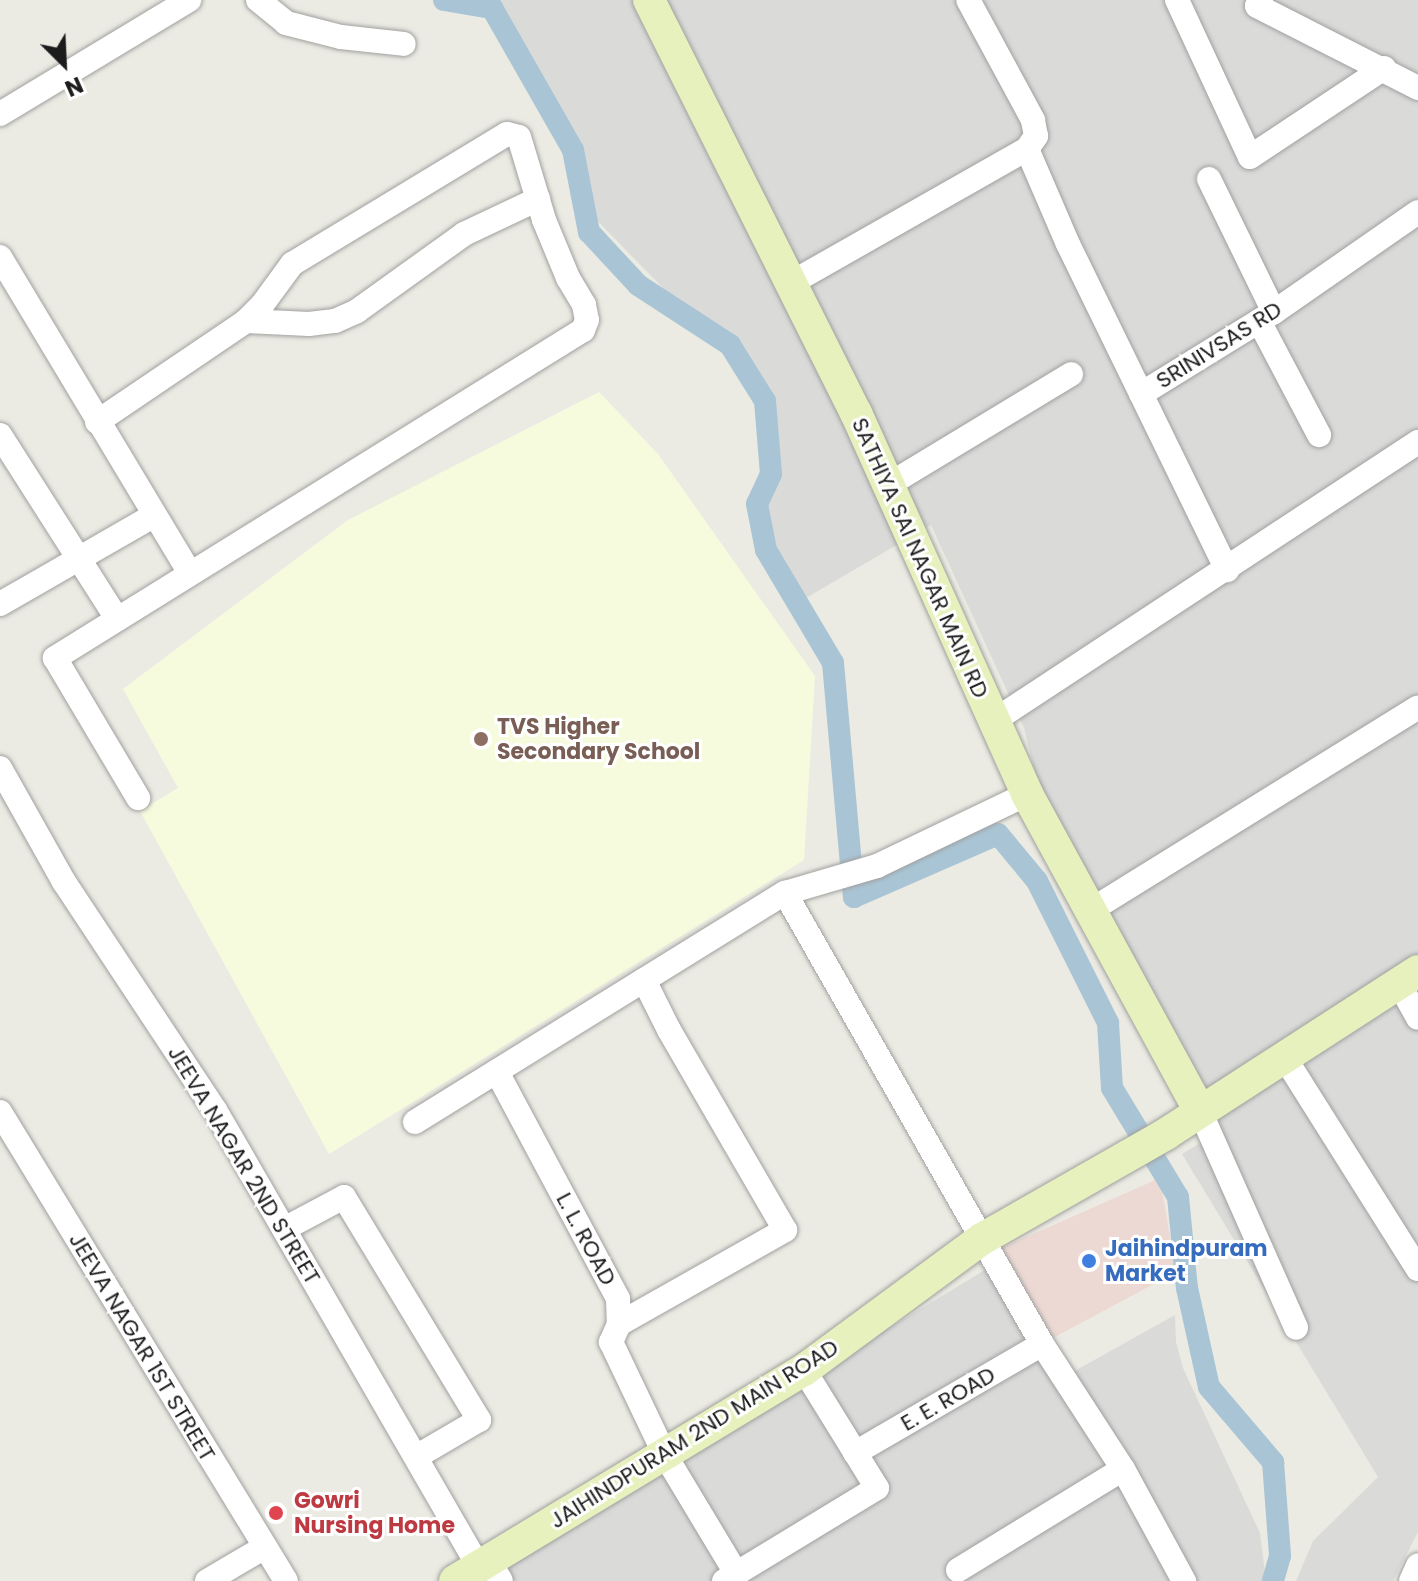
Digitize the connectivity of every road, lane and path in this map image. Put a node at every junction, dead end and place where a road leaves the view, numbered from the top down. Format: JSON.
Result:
{"nodes":[{"id":1,"x":189,"y":0,"type":"edge"},
{"id":2,"x":258,"y":0,"type":"edge"},
{"id":3,"x":649,"y":0,"type":"edge"},
{"id":4,"x":968,"y":0,"type":"edge"},
{"id":5,"x":1177,"y":0,"type":"edge"},
{"id":6,"x":1261,"y":0,"type":"edge"},
{"id":7,"x":404,"y":44,"type":"dead end"},
{"id":8,"x":1384,"y":68,"type":"junction"},
{"id":9,"x":1418,"y":88,"type":"edge"},
{"id":10,"x":0,"y":114,"type":"edge"},
{"id":11,"x":1027,"y":149,"type":"junction"},
{"id":12,"x":1209,"y":179,"type":"dead end"},
{"id":13,"x":538,"y":199,"type":"junction"},
{"id":14,"x":1418,"y":212,"type":"edge"},
{"id":15,"x":0,"y":257,"type":"edge"},
{"id":16,"x":791,"y":283,"type":"junction"},
{"id":17,"x":1267,"y":316,"type":"junction"},
{"id":18,"x":246,"y":321,"type":"junction"},
{"id":19,"x":1071,"y":374,"type":"dead end"},
{"id":20,"x":1141,"y":394,"type":"junction"},
{"id":21,"x":97,"y":422,"type":"junction"},
{"id":22,"x":0,"y":435,"type":"edge"},
{"id":23,"x":1319,"y":435,"type":"dead end"},
{"id":24,"x":1418,"y":442,"type":"edge"},
{"id":25,"x":888,"y":485,"type":"junction"},
{"id":26,"x":153,"y":516,"type":"junction"},
{"id":27,"x":77,"y":560,"type":"junction"},
{"id":28,"x":1227,"y":570,"type":"junction"},
{"id":29,"x":190,"y":573,"type":"junction"},
{"id":30,"x":0,"y":604,"type":"edge"},
{"id":31,"x":117,"y":619,"type":"junction"},
{"id":32,"x":1418,"y":707,"type":"edge"},
{"id":33,"x":992,"y":722,"type":"junction"},
{"id":34,"x":0,"y":768,"type":"edge"},
{"id":35,"x":1027,"y":794,"type":"junction"},
{"id":36,"x":138,"y":798,"type":"dead end"},
{"id":37,"x":785,"y":893,"type":"junction"},
{"id":38,"x":1088,"y":912,"type":"junction"},
{"id":39,"x":1408,"y":977,"type":"edge"},
{"id":40,"x":644,"y":980,"type":"junction"},
{"id":41,"x":1418,"y":1018,"type":"edge"},
{"id":42,"x":1283,"y":1055,"type":"junction"},
{"id":43,"x":497,"y":1072,"type":"junction"},
{"id":44,"x":1200,"y":1111,"type":"junction"},
{"id":45,"x":0,"y":1112,"type":"edge"},
{"id":46,"x":415,"y":1122,"type":"dead end"},
{"id":47,"x":284,"y":1229,"type":"junction"},
{"id":48,"x":982,"y":1239,"type":"junction"},
{"id":49,"x":1418,"y":1269,"type":"edge"},
{"id":50,"x":619,"y":1324,"type":"junction"},
{"id":51,"x":1296,"y":1328,"type":"dead end"},
{"id":52,"x":1042,"y":1344,"type":"junction"},
{"id":53,"x":804,"y":1370,"type":"junction"},
{"id":54,"x":855,"y":1453,"type":"junction"},
{"id":55,"x":665,"y":1455,"type":"junction"},
{"id":56,"x":416,"y":1457,"type":"junction"},
{"id":57,"x":1123,"y":1469,"type":"junction"},
{"id":58,"x":265,"y":1547,"type":"junction"},
{"id":59,"x":1418,"y":1565,"type":"edge"},
{"id":60,"x":958,"y":1570,"type":"dead end"},
{"id":61,"x":481,"y":1572,"type":"edge"},
{"id":62,"x":730,"y":1578,"type":"edge"},
{"id":63,"x":207,"y":1581,"type":"edge"},
{"id":64,"x":286,"y":1581,"type":"edge"},
{"id":65,"x":1184,"y":1581,"type":"edge"},
{"id":66,"x":1411,"y":1581,"type":"edge"}],
"edges":[{"from":1,"to":10,"type":"street"},
{"from":2,"to":7,"type":"street"},
{"from":3,"to":16,"type":"street","name":"SATHIYA SAI NAGAR MAIN RD"},
{"from":4,"to":11,"type":"street"},
{"from":5,"to":8,"type":"street"},
{"from":6,"to":8,"type":"street"},
{"from":8,"to":9,"type":"street"},
{"from":11,"to":16,"type":"street"},
{"from":11,"to":20,"type":"street"},
{"from":12,"to":17,"type":"street"},
{"from":13,"to":18,"type":"street"},
{"from":13,"to":18,"type":"street"},
{"from":13,"to":29,"type":"street"},
{"from":14,"to":17,"type":"street","name":"SRINIVSAS RD"},
{"from":15,"to":21,"type":"street"},
{"from":16,"to":25,"type":"street","name":"SATHIYA SAI NAGAR MAIN RD"},
{"from":17,"to":20,"type":"street","name":"SRINIVSAS RD"},
{"from":17,"to":23,"type":"street"},
{"from":18,"to":21,"type":"street"},
{"from":19,"to":25,"type":"street"},
{"from":20,"to":28,"type":"street","name":"SRINIVSAS RD"},
{"from":21,"to":26,"type":"street"},
{"from":22,"to":27,"type":"street"},
{"from":24,"to":28,"type":"street"},
{"from":25,"to":33,"type":"street","name":"SATHIYA SAI NAGAR MAIN RD"},
{"from":26,"to":27,"type":"street"},
{"from":26,"to":29,"type":"street"},
{"from":27,"to":30,"type":"street"},
{"from":27,"to":31,"type":"street"},
{"from":28,"to":33,"type":"street"},
{"from":29,"to":31,"type":"street"},
{"from":31,"to":36,"type":"street"},
{"from":32,"to":38,"type":"street"},
{"from":33,"to":35,"type":"street","name":"SATHIYA SAI NAGAR MAIN RD"},
{"from":34,"to":47,"type":"street","name":"JEEVA NAGAR 2ND STREET"},
{"from":35,"to":37,"type":"street"},
{"from":35,"to":38,"type":"street","name":"SATHIYA SAI NAGAR MAIN RD"},
{"from":37,"to":40,"type":"street"},
{"from":37,"to":48,"type":"street"},
{"from":38,"to":44,"type":"street","name":"SATHIYA SAI NAGAR MAIN RD"},
{"from":39,"to":41,"type":"street"},
{"from":39,"to":42,"type":"street","name":"JAIHINDPURAM 2ND MAIN ROAD"},
{"from":40,"to":43,"type":"street"},
{"from":40,"to":50,"type":"street"},
{"from":42,"to":44,"type":"street","name":"JAIHINDPURAM 2ND MAIN ROAD"},
{"from":42,"to":49,"type":"street"},
{"from":43,"to":46,"type":"street"},
{"from":43,"to":50,"type":"street","name":"L. L. ROAD"},
{"from":44,"to":48,"type":"street","name":"JAIHINDPURAM 2ND MAIN ROAD"},
{"from":44,"to":51,"type":"street"},
{"from":45,"to":58,"type":"street","name":"JEEVA NAGAR 1ST STREET"},
{"from":47,"to":56,"type":"street","name":"JEEVA NAGAR 2ND STREET"},
{"from":47,"to":56,"type":"street"},
{"from":48,"to":52,"type":"street"},
{"from":48,"to":53,"type":"street","name":"JAIHINDPURAM 2ND MAIN ROAD"},
{"from":50,"to":55,"type":"street","name":"L. L. ROAD"},
{"from":52,"to":54,"type":"street","name":"E. E. ROAD"},
{"from":52,"to":57,"type":"street"},
{"from":53,"to":54,"type":"street"},
{"from":53,"to":55,"type":"street","name":"JAIHINDPURAM 2ND MAIN ROAD"},
{"from":54,"to":62,"type":"street"},
{"from":55,"to":61,"type":"street","name":"JAIHINDPURAM 2ND MAIN ROAD"},
{"from":55,"to":62,"type":"street","name":"L. L. ROAD"},
{"from":56,"to":61,"type":"street","name":"JEEVA NAGAR 2ND STREET"},
{"from":57,"to":60,"type":"street"},
{"from":57,"to":65,"type":"street"},
{"from":58,"to":63,"type":"street"},
{"from":58,"to":64,"type":"street","name":"JEEVA NAGAR 1ST STREET"},
{"from":59,"to":66,"type":"street"}]}
